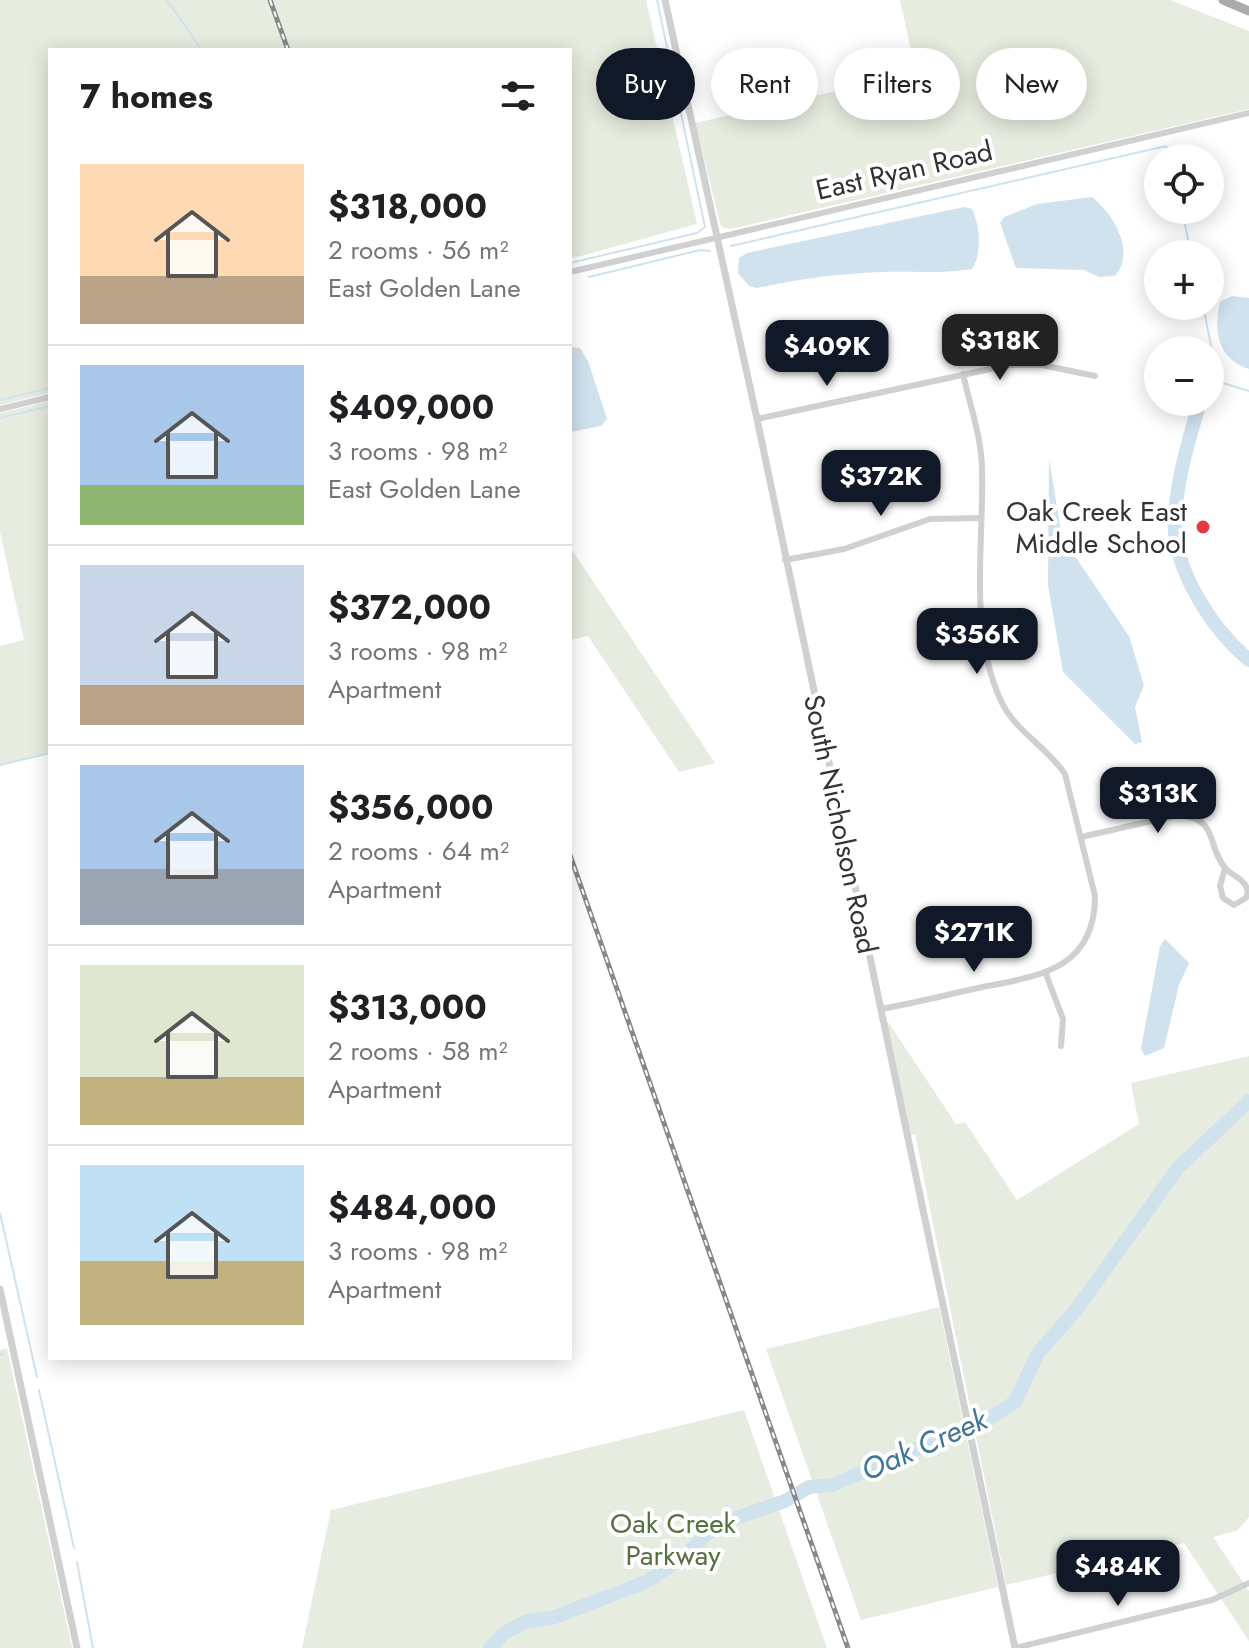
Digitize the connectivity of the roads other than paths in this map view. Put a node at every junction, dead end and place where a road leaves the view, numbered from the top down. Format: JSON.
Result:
{"nodes":[{"id":1,"x":665,"y":0,"type":"edge"},
{"id":2,"x":1223,"y":0,"type":"edge"},
{"id":3,"x":1249,"y":11,"type":"edge"},
{"id":4,"x":1249,"y":113,"type":"edge"},
{"id":5,"x":717,"y":236,"type":"junction"},
{"id":6,"x":572,"y":272,"type":"edge"},
{"id":7,"x":963,"y":374,"type":"junction"},
{"id":8,"x":1095,"y":376,"type":"dead end"},
{"id":9,"x":48,"y":397,"type":"edge"},
{"id":10,"x":0,"y":409,"type":"edge"},
{"id":11,"x":757,"y":419,"type":"junction"},
{"id":12,"x":981,"y":518,"type":"junction"},
{"id":13,"x":785,"y":560,"type":"junction"},
{"id":14,"x":1081,"y":837,"type":"junction"},
{"id":15,"x":1225,"y":868,"type":"junction"},
{"id":16,"x":1046,"y":974,"type":"junction"},
{"id":17,"x":881,"y":1009,"type":"junction"},
{"id":18,"x":1061,"y":1046,"type":"dead end"},
{"id":19,"x":0,"y":1289,"type":"edge"},
{"id":20,"x":1249,"y":1583,"type":"edge"},
{"id":21,"x":77,"y":1648,"type":"edge"},
{"id":22,"x":1015,"y":1648,"type":"edge"}],
"edges":[{"from":1,"to":5,"type":"street","name":"South Nicholson Road"},
{"from":2,"to":3,"type":"main road"},
{"from":4,"to":5,"type":"street","name":"East Ryan Road"},
{"from":5,"to":6,"type":"street","name":"East Ryan Road"},
{"from":5,"to":11,"type":"street","name":"South Nicholson Road"},
{"from":7,"to":8,"type":"street"},
{"from":7,"to":11,"type":"street"},
{"from":7,"to":12,"type":"street"},
{"from":9,"to":10,"type":"street"},
{"from":11,"to":13,"type":"street","name":"South Nicholson Road"},
{"from":12,"to":13,"type":"street"},
{"from":12,"to":14,"type":"street"},
{"from":13,"to":17,"type":"street","name":"South Nicholson Road"},
{"from":14,"to":15,"type":"street"},
{"from":14,"to":16,"type":"street"},
{"from":15,"to":15,"type":"street"},
{"from":16,"to":17,"type":"street"},
{"from":16,"to":18,"type":"street"},
{"from":17,"to":22,"type":"street","name":"South Nicholson Road"},
{"from":19,"to":21,"type":"street"},
{"from":20,"to":22,"type":"street"}]}
